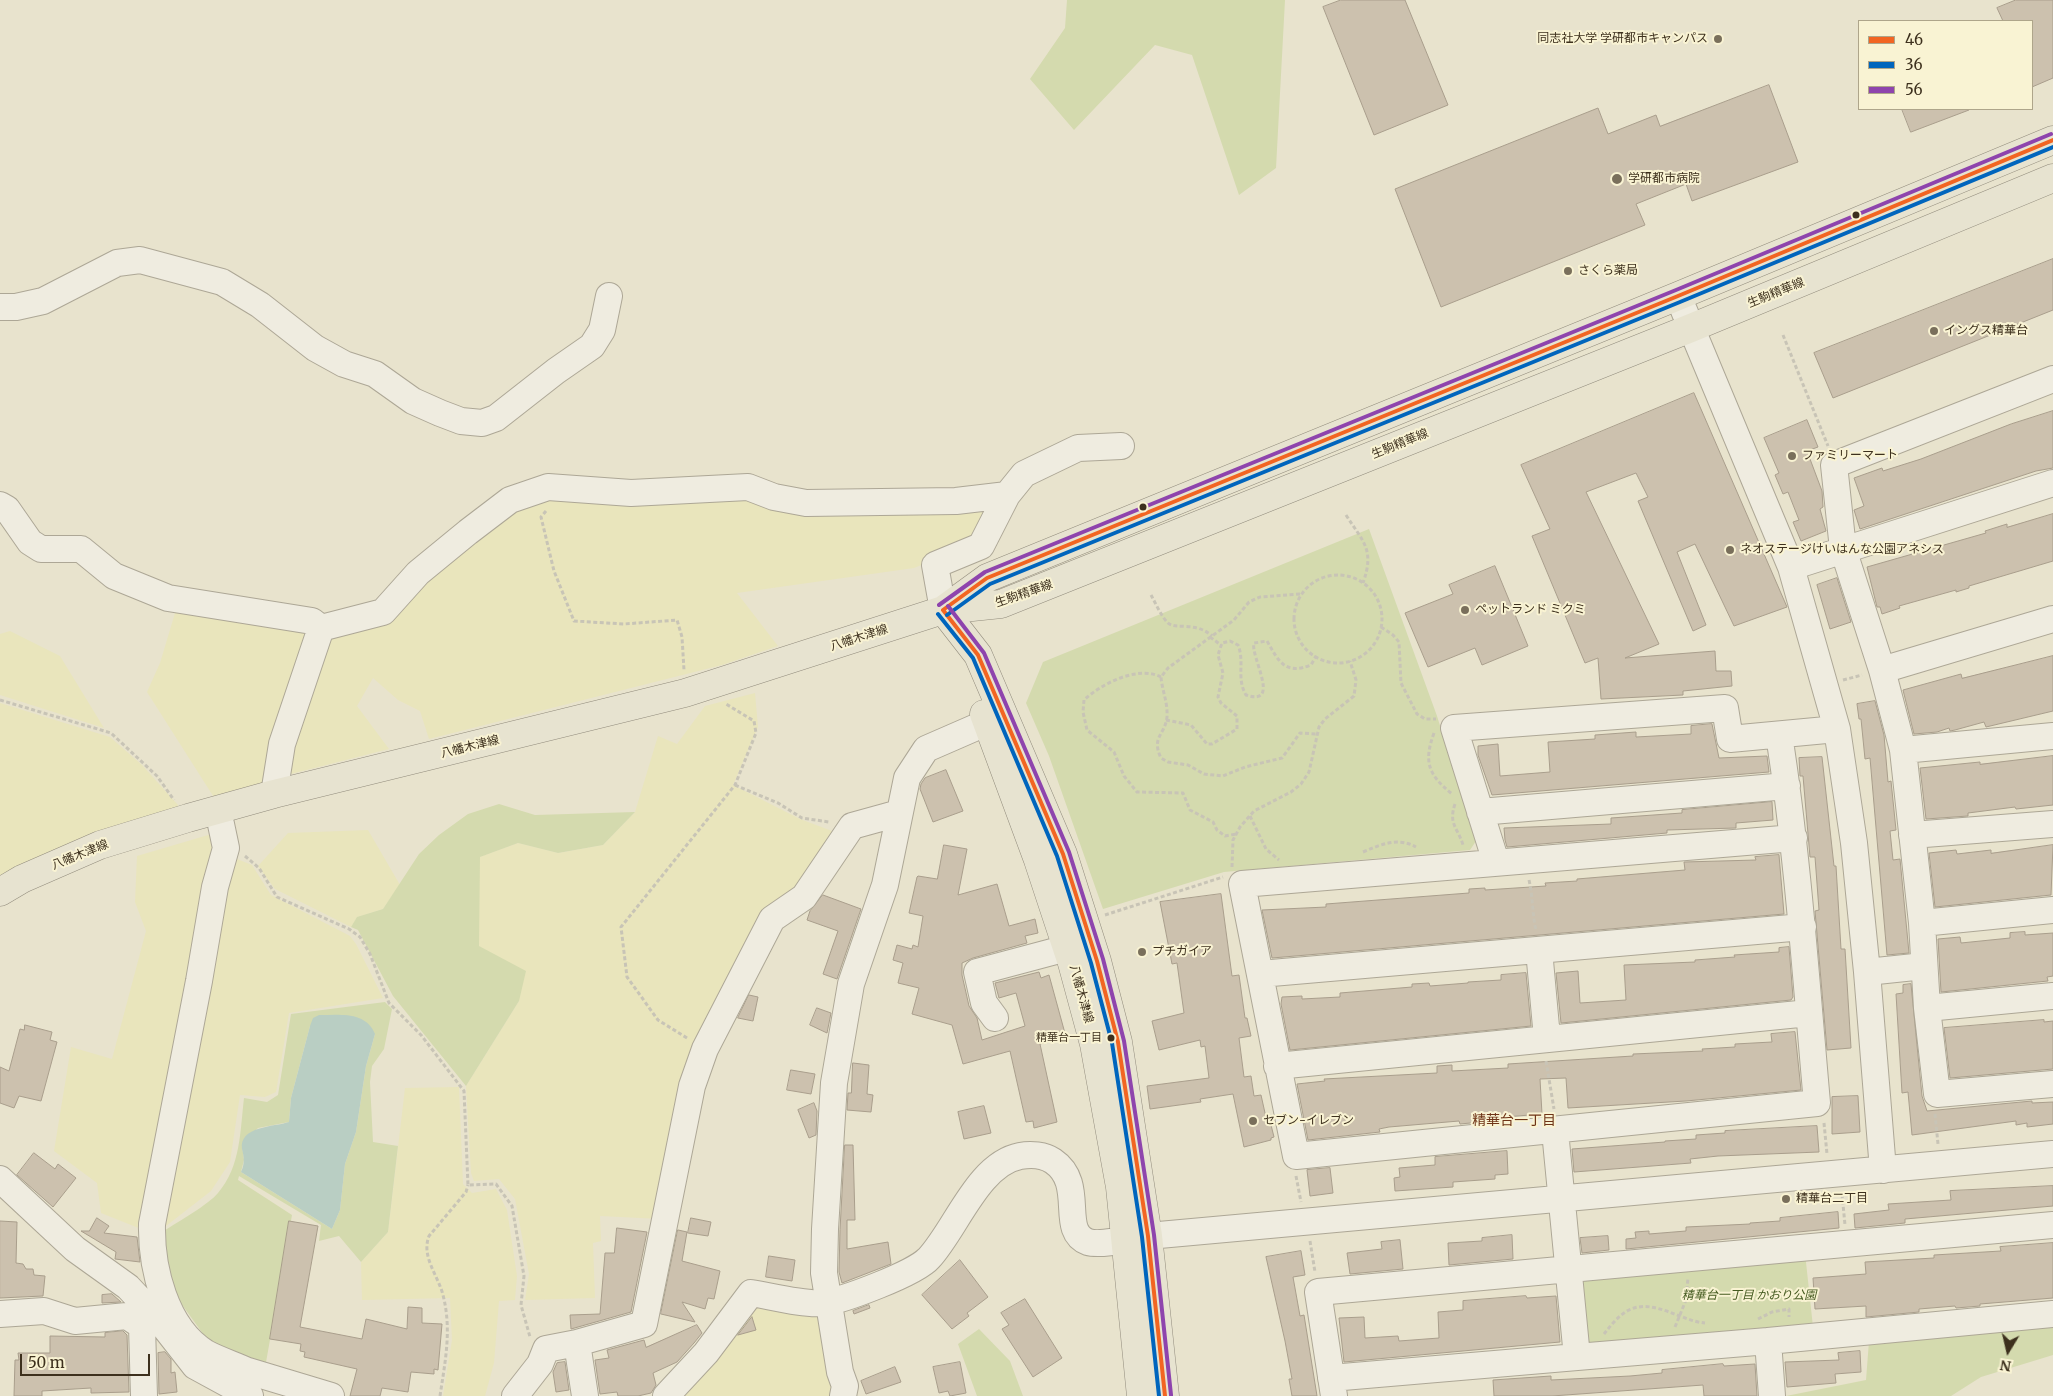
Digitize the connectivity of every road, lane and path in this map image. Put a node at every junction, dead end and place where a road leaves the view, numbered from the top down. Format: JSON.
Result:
{"nodes":[{"id":1,"x":2053,"y":140,"type":"edge"},
{"id":2,"x":2053,"y":178,"type":"edge"},
{"id":3,"x":609,"y":296,"type":"dead end"},
{"id":4,"x":1678,"y":296,"type":"junction"},
{"id":5,"x":0,"y":307,"type":"edge"},
{"id":6,"x":1691,"y":328,"type":"junction"},
{"id":7,"x":1783,"y":335,"type":"dead end"},
{"id":8,"x":2053,"y":379,"type":"edge"},
{"id":9,"x":1121,"y":446,"type":"dead end"},
{"id":10,"x":1834,"y":466,"type":"junction"},
{"id":11,"x":2053,"y":483,"type":"edge"},
{"id":12,"x":570,"y":488,"type":"junction"},
{"id":13,"x":1006,"y":495,"type":"junction"},
{"id":14,"x":0,"y":505,"type":"edge"},
{"id":15,"x":1346,"y":515,"type":"dead end"},
{"id":16,"x":1843,"y":549,"type":"junction"},
{"id":17,"x":1790,"y":567,"type":"junction"},
{"id":18,"x":1363,"y":583,"type":"junction"},
{"id":19,"x":1300,"y":594,"type":"junction"},
{"id":20,"x":1151,"y":595,"type":"dead end"},
{"id":21,"x":943,"y":610,"type":"junction"},
{"id":22,"x":2053,"y":618,"type":"edge"},
{"id":23,"x":1381,"y":627,"type":"junction"},
{"id":24,"x":321,"y":628,"type":"junction"},
{"id":25,"x":1211,"y":637,"type":"junction"},
{"id":26,"x":1221,"y":645,"type":"junction"},
{"id":27,"x":1316,"y":656,"type":"junction"},
{"id":28,"x":1350,"y":661,"type":"junction"},
{"id":29,"x":1882,"y":670,"type":"junction"},
{"id":30,"x":1162,"y":677,"type":"junction"},
{"id":31,"x":693,"y":690,"type":"junction"},
{"id":32,"x":0,"y":700,"type":"edge"},
{"id":33,"x":1166,"y":720,"type":"junction"},
{"id":34,"x":988,"y":722,"type":"junction"},
{"id":35,"x":1836,"y":729,"type":"junction"},
{"id":36,"x":1316,"y":734,"type":"junction"},
{"id":37,"x":1779,"y":735,"type":"junction"},
{"id":38,"x":2053,"y":736,"type":"edge"},
{"id":39,"x":1903,"y":750,"type":"junction"},
{"id":40,"x":735,"y":786,"type":"junction"},
{"id":41,"x":1787,"y":786,"type":"junction"},
{"id":42,"x":274,"y":794,"type":"junction"},
{"id":43,"x":218,"y":810,"type":"junction"},
{"id":44,"x":1480,"y":812,"type":"junction"},
{"id":45,"x":899,"y":814,"type":"junction"},
{"id":46,"x":1250,"y":816,"type":"junction"},
{"id":47,"x":188,"y":818,"type":"junction"},
{"id":48,"x":2053,"y":824,"type":"edge"},
{"id":49,"x":852,"y":826,"type":"junction"},
{"id":50,"x":1236,"y":834,"type":"junction"},
{"id":51,"x":1912,"y":835,"type":"junction"},
{"id":52,"x":1794,"y":838,"type":"junction"},
{"id":53,"x":226,"y":848,"type":"junction"},
{"id":54,"x":1529,"y":860,"type":"junction"},
{"id":55,"x":1496,"y":862,"type":"junction"},
{"id":56,"x":1469,"y":864,"type":"junction"},
{"id":57,"x":1285,"y":865,"type":"dead end"},
{"id":58,"x":1232,"y":875,"type":"dead end"},
{"id":59,"x":1226,"y":876,"type":"dead end"},
{"id":60,"x":0,"y":892,"type":"edge"},
{"id":61,"x":2053,"y":910,"type":"edge"},
{"id":62,"x":1099,"y":916,"type":"dead end"},
{"id":63,"x":1922,"y":922,"type":"junction"},
{"id":64,"x":1803,"y":926,"type":"junction"},
{"id":65,"x":1067,"y":948,"type":"junction"},
{"id":66,"x":1539,"y":950,"type":"junction"},
{"id":67,"x":1924,"y":966,"type":"junction"},
{"id":68,"x":1867,"y":972,"type":"junction"},
{"id":69,"x":1260,"y":974,"type":"junction"},
{"id":70,"x":2053,"y":996,"type":"edge"},
{"id":71,"x":1927,"y":1008,"type":"junction"},
{"id":72,"x":1809,"y":1013,"type":"junction"},
{"id":73,"x":994,"y":1018,"type":"dead end"},
{"id":74,"x":1546,"y":1038,"type":"junction"},
{"id":75,"x":705,"y":1049,"type":"junction"},
{"id":76,"x":1277,"y":1066,"type":"junction"},
{"id":77,"x":2053,"y":1084,"type":"edge"},
{"id":78,"x":1937,"y":1094,"type":"junction"},
{"id":79,"x":1816,"y":1103,"type":"junction"},
{"id":80,"x":1555,"y":1131,"type":"junction"},
{"id":81,"x":1938,"y":1144,"type":"dead end"},
{"id":82,"x":2053,"y":1154,"type":"edge"},
{"id":83,"x":1296,"y":1156,"type":"junction"},
{"id":84,"x":1828,"y":1157,"type":"dead end"},
{"id":85,"x":1883,"y":1170,"type":"junction"},
{"id":86,"x":0,"y":1178,"type":"edge"},
{"id":87,"x":468,"y":1185,"type":"junction"},
{"id":88,"x":1842,"y":1190,"type":"dead end"},
{"id":89,"x":1561,"y":1199,"type":"junction"},
{"id":90,"x":1301,"y":1204,"type":"dead end"},
{"id":91,"x":2053,"y":1226,"type":"edge"},
{"id":92,"x":1138,"y":1237,"type":"junction"},
{"id":93,"x":1310,"y":1240,"type":"dead end"},
{"id":94,"x":1846,"y":1243,"type":"junction"},
{"id":95,"x":1666,"y":1260,"type":"junction"},
{"id":96,"x":1569,"y":1270,"type":"junction"},
{"id":97,"x":1318,"y":1292,"type":"junction"},
{"id":98,"x":828,"y":1302,"type":"junction"},
{"id":99,"x":0,"y":1314,"type":"edge"},
{"id":100,"x":2053,"y":1314,"type":"edge"},
{"id":101,"x":1678,"y":1316,"type":"junction"},
{"id":102,"x":1751,"y":1321,"type":"dead end"},
{"id":103,"x":151,"y":1323,"type":"junction"},
{"id":104,"x":1709,"y":1323,"type":"dead end"},
{"id":105,"x":1601,"y":1336,"type":"dead end"},
{"id":106,"x":1780,"y":1340,"type":"junction"},
{"id":107,"x":577,"y":1343,"type":"junction"},
{"id":108,"x":1670,"y":1349,"type":"junction"},
{"id":109,"x":544,"y":1356,"type":"junction"},
{"id":110,"x":1577,"y":1357,"type":"junction"},
{"id":111,"x":246,"y":1385,"type":"edge"},
{"id":112,"x":1332,"y":1387,"type":"edge"},
{"id":113,"x":144,"y":1396,"type":"edge"},
{"id":114,"x":330,"y":1396,"type":"edge"},
{"id":115,"x":440,"y":1396,"type":"edge"},
{"id":116,"x":515,"y":1396,"type":"edge"},
{"id":117,"x":585,"y":1396,"type":"edge"},
{"id":118,"x":666,"y":1396,"type":"edge"},
{"id":119,"x":844,"y":1396,"type":"edge"},
{"id":120,"x":1141,"y":1396,"type":"edge"},
{"id":121,"x":1165,"y":1396,"type":"edge"},
{"id":122,"x":1772,"y":1396,"type":"edge"}],
"edges":[{"from":1,"to":4,"type":"main road"},
{"from":2,"to":6,"type":"main road","name":"生駒精華線"},
{"from":3,"to":5,"type":"street"},
{"from":4,"to":6,"type":"street"},
{"from":4,"to":21,"type":"main road"},
{"from":6,"to":17,"type":"street"},
{"from":6,"to":21,"type":"main road","name":"生駒精華線"},
{"from":7,"to":10,"type":"path"},
{"from":8,"to":10,"type":"street"},
{"from":9,"to":13,"type":"street"},
{"from":10,"to":16,"type":"street"},
{"from":11,"to":16,"type":"street"},
{"from":12,"to":13,"type":"street"},
{"from":12,"to":24,"type":"street"},
{"from":12,"to":31,"type":"path"},
{"from":13,"to":21,"type":"street"},
{"from":14,"to":24,"type":"street"},
{"from":15,"to":18,"type":"path"},
{"from":16,"to":17,"type":"street"},
{"from":16,"to":29,"type":"street"},
{"from":17,"to":35,"type":"street"},
{"from":18,"to":19,"type":"path"},
{"from":18,"to":23,"type":"path"},
{"from":19,"to":25,"type":"path"},
{"from":19,"to":27,"type":"path"},
{"from":20,"to":25,"type":"path"},
{"from":21,"to":31,"type":"main road","name":"八幡木津線"},
{"from":21,"to":34,"type":"main road","name":"八幡木津線"},
{"from":21,"to":92,"type":"main road","name":"八幡木津線"},
{"from":22,"to":29,"type":"street"},
{"from":23,"to":28,"type":"path"},
{"from":23,"to":56,"type":"path"},
{"from":24,"to":42,"type":"street"},
{"from":25,"to":26,"type":"path"},
{"from":25,"to":30,"type":"path"},
{"from":26,"to":27,"type":"path"},
{"from":26,"to":33,"type":"path"},
{"from":27,"to":28,"type":"path"},
{"from":28,"to":36,"type":"path"},
{"from":29,"to":39,"type":"street"},
{"from":30,"to":33,"type":"path"},
{"from":30,"to":50,"type":"path"},
{"from":31,"to":40,"type":"path"},
{"from":31,"to":42,"type":"main road","name":"八幡木津線"},
{"from":32,"to":47,"type":"path"},
{"from":33,"to":36,"type":"path"},
{"from":34,"to":45,"type":"street"},
{"from":34,"to":65,"type":"main road","name":"八幡木津線"},
{"from":35,"to":37,"type":"street"},
{"from":35,"to":68,"type":"street"},
{"from":36,"to":46,"type":"path"},
{"from":37,"to":41,"type":"street"},
{"from":37,"to":44,"type":"street"},
{"from":38,"to":39,"type":"street"},
{"from":39,"to":51,"type":"street"},
{"from":40,"to":49,"type":"path"},
{"from":40,"to":75,"type":"path"},
{"from":41,"to":44,"type":"street"},
{"from":41,"to":52,"type":"street"},
{"from":42,"to":43,"type":"main road","name":"八幡木津線"},
{"from":43,"to":47,"type":"main road","name":"八幡木津線"},
{"from":43,"to":53,"type":"street"},
{"from":44,"to":55,"type":"street"},
{"from":45,"to":49,"type":"street"},
{"from":45,"to":98,"type":"street"},
{"from":46,"to":50,"type":"path"},
{"from":46,"to":57,"type":"path"},
{"from":47,"to":60,"type":"main road","name":"八幡木津線"},
{"from":48,"to":51,"type":"street"},
{"from":49,"to":75,"type":"street"},
{"from":50,"to":58,"type":"path"},
{"from":51,"to":63,"type":"street"},
{"from":52,"to":54,"type":"street"},
{"from":52,"to":64,"type":"street"},
{"from":53,"to":87,"type":"path"},
{"from":53,"to":111,"type":"street"},
{"from":54,"to":55,"type":"street"},
{"from":54,"to":66,"type":"path"},
{"from":55,"to":56,"type":"street"},
{"from":56,"to":69,"type":"street"},
{"from":59,"to":62,"type":"path"},
{"from":61,"to":63,"type":"street"},
{"from":63,"to":67,"type":"street"},
{"from":64,"to":66,"type":"street"},
{"from":64,"to":72,"type":"street"},
{"from":65,"to":73,"type":"street"},
{"from":65,"to":92,"type":"main road","name":"八幡木津線"},
{"from":66,"to":69,"type":"street"},
{"from":66,"to":74,"type":"street"},
{"from":67,"to":68,"type":"street"},
{"from":67,"to":71,"type":"street"},
{"from":68,"to":85,"type":"street"},
{"from":69,"to":76,"type":"street"},
{"from":70,"to":71,"type":"street"},
{"from":71,"to":78,"type":"street"},
{"from":72,"to":74,"type":"street"},
{"from":72,"to":79,"type":"street"},
{"from":74,"to":76,"type":"street"},
{"from":74,"to":80,"type":"path"},
{"from":75,"to":107,"type":"street"},
{"from":76,"to":83,"type":"street"},
{"from":77,"to":78,"type":"street"},
{"from":78,"to":81,"type":"path"},
{"from":79,"to":80,"type":"street"},
{"from":79,"to":84,"type":"path"},
{"from":80,"to":83,"type":"street"},
{"from":80,"to":89,"type":"street"},
{"from":82,"to":85,"type":"street"},
{"from":83,"to":90,"type":"path"},
{"from":85,"to":89,"type":"street"},
{"from":86,"to":103,"type":"street"},
{"from":87,"to":109,"type":"path"},
{"from":87,"to":115,"type":"path"},
{"from":88,"to":94,"type":"path"},
{"from":89,"to":92,"type":"street"},
{"from":89,"to":96,"type":"street"},
{"from":91,"to":94,"type":"street"},
{"from":92,"to":98,"type":"street"},
{"from":92,"to":120,"type":"main road","name":"八幡木津線"},
{"from":92,"to":121,"type":"main road","name":"八幡木津線"},
{"from":93,"to":97,"type":"path"},
{"from":94,"to":95,"type":"street"},
{"from":95,"to":96,"type":"street"},
{"from":95,"to":101,"type":"path"},
{"from":96,"to":97,"type":"street"},
{"from":96,"to":110,"type":"street"},
{"from":97,"to":112,"type":"street"},
{"from":98,"to":118,"type":"street"},
{"from":98,"to":119,"type":"street"},
{"from":99,"to":103,"type":"street"},
{"from":100,"to":106,"type":"street"},
{"from":101,"to":104,"type":"path"},
{"from":101,"to":105,"type":"path"},
{"from":101,"to":108,"type":"path"},
{"from":102,"to":106,"type":"path"},
{"from":103,"to":111,"type":"street"},
{"from":103,"to":113,"type":"street"},
{"from":106,"to":108,"type":"street"},
{"from":106,"to":122,"type":"street"},
{"from":107,"to":109,"type":"street"},
{"from":107,"to":117,"type":"street"},
{"from":108,"to":110,"type":"street"},
{"from":109,"to":116,"type":"street"},
{"from":110,"to":112,"type":"street"},
{"from":111,"to":114,"type":"street"}]}
